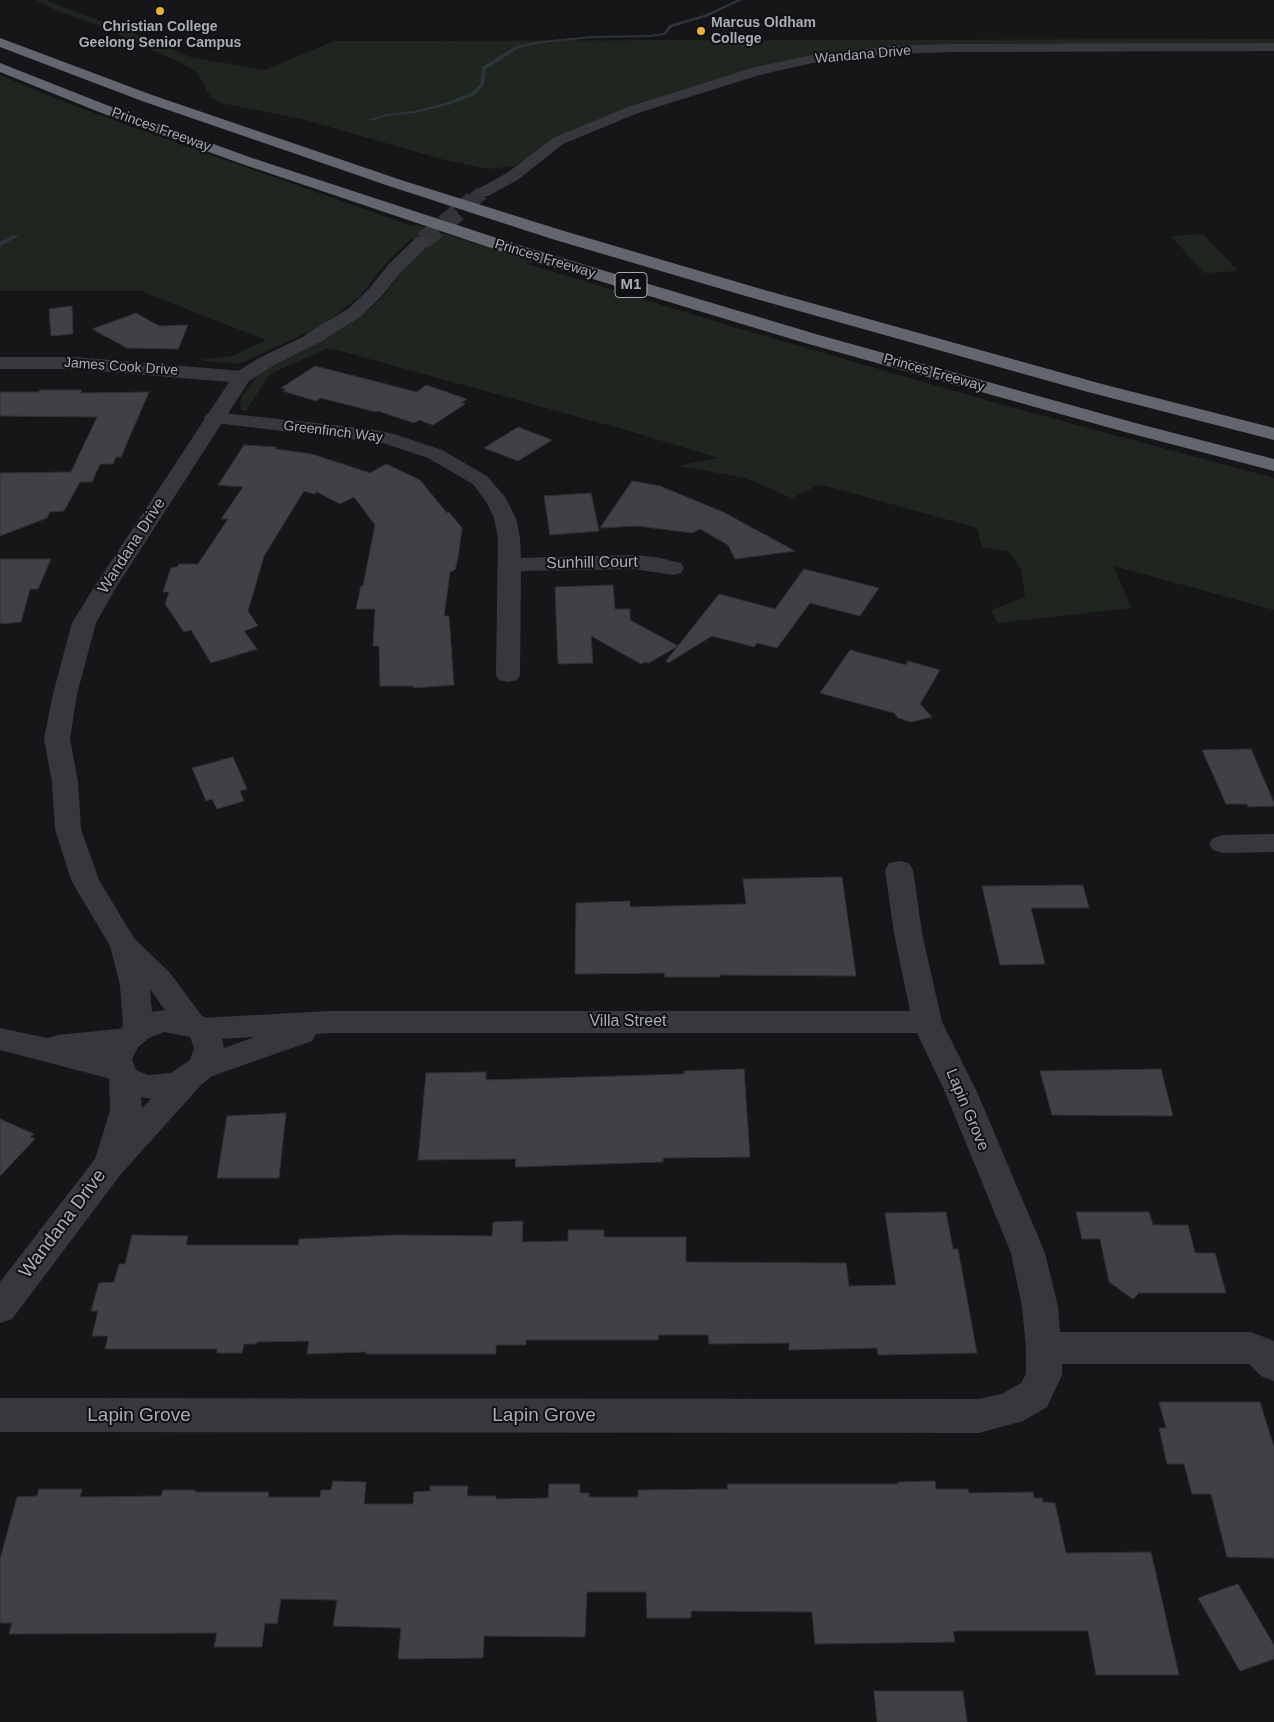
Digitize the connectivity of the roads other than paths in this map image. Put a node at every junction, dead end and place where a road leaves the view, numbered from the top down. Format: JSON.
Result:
{"nodes":[{"id":1,"x":0,"y":42,"type":"edge"},
{"id":2,"x":1274,"y":47,"type":"edge"},
{"id":3,"x":0,"y":68,"type":"edge"},
{"id":4,"x":482,"y":193,"type":"tunnel mouth"},
{"id":5,"x":422,"y":241,"type":"tunnel mouth"},
{"id":6,"x":0,"y":363,"type":"edge"},
{"id":7,"x":242,"y":377,"type":"junction"},
{"id":8,"x":214,"y":418,"type":"junction"},
{"id":9,"x":1274,"y":434,"type":"edge"},
{"id":10,"x":1274,"y":465,"type":"edge"},
{"id":11,"x":510,"y":565,"type":"junction"},
{"id":12,"x":673,"y":568,"type":"dead end"},
{"id":13,"x":508,"y":675,"type":"dead end"},
{"id":14,"x":1223,"y":844,"type":"dead end"},
{"id":15,"x":1274,"y":844,"type":"edge"},
{"id":16,"x":899,"y":870,"type":"dead end"},
{"id":17,"x":124,"y":945,"type":"junction"},
{"id":18,"x":330,"y":1022,"type":"junction"},
{"id":19,"x":927,"y":1022,"type":"junction"},
{"id":20,"x":196,"y":1027,"type":"junction"},
{"id":21,"x":133,"y":1035,"type":"junction"},
{"id":22,"x":0,"y":1039,"type":"edge"},
{"id":23,"x":41,"y":1048,"type":"junction"},
{"id":24,"x":195,"y":1073,"type":"junction"},
{"id":25,"x":122,"y":1074,"type":"junction"},
{"id":26,"x":109,"y":1165,"type":"junction"},
{"id":27,"x":0,"y":1308,"type":"edge"},
{"id":28,"x":1044,"y":1348,"type":"junction"},
{"id":29,"x":1274,"y":1365,"type":"edge"},
{"id":30,"x":0,"y":1415,"type":"edge"}],
"edges":[{"from":1,"to":9,"type":"highway","name":"Princes Freeway","number":"M1"},
{"from":2,"to":4,"type":"street","name":"Wandana Drive"},
{"from":3,"to":10,"type":"highway","name":"Princes Freeway","number":"M1"},
{"from":5,"to":7,"type":"street","name":"Wandana Drive"},
{"from":6,"to":7,"type":"street","name":"James Cook Drive"},
{"from":7,"to":8,"type":"street","name":"Wandana Drive"},
{"from":8,"to":11,"type":"street","name":"Greenfinch Way"},
{"from":8,"to":17,"type":"street","name":"Wandana Drive"},
{"from":11,"to":12,"type":"street","name":"Sunhill Court"},
{"from":11,"to":13,"type":"street","name":"Greenfinch Way"},
{"from":14,"to":15,"type":"street"},
{"from":16,"to":19,"type":"street","name":"Lapin Grove"},
{"from":17,"to":20,"type":"street","name":"Wandana Drive"},
{"from":17,"to":21,"type":"street","name":"Wandana Drive"},
{"from":18,"to":19,"type":"street","name":"Villa Street"},
{"from":18,"to":20,"type":"street","name":"Villa Street"},
{"from":18,"to":24,"type":"street","name":"Villa Street"},
{"from":19,"to":28,"type":"street","name":"Lapin Grove"},
{"from":20,"to":21,"type":"street"},
{"from":20,"to":24,"type":"street"},
{"from":21,"to":23,"type":"street"},
{"from":21,"to":25,"type":"street"},
{"from":22,"to":23,"type":"street"},
{"from":23,"to":25,"type":"street"},
{"from":24,"to":25,"type":"street"},
{"from":24,"to":26,"type":"street","name":"Wandana Drive"},
{"from":25,"to":26,"type":"street","name":"Wandana Drive"},
{"from":26,"to":27,"type":"street","name":"Wandana Drive"},
{"from":28,"to":29,"type":"street"},
{"from":28,"to":30,"type":"street","name":"Lapin Grove"}]}
